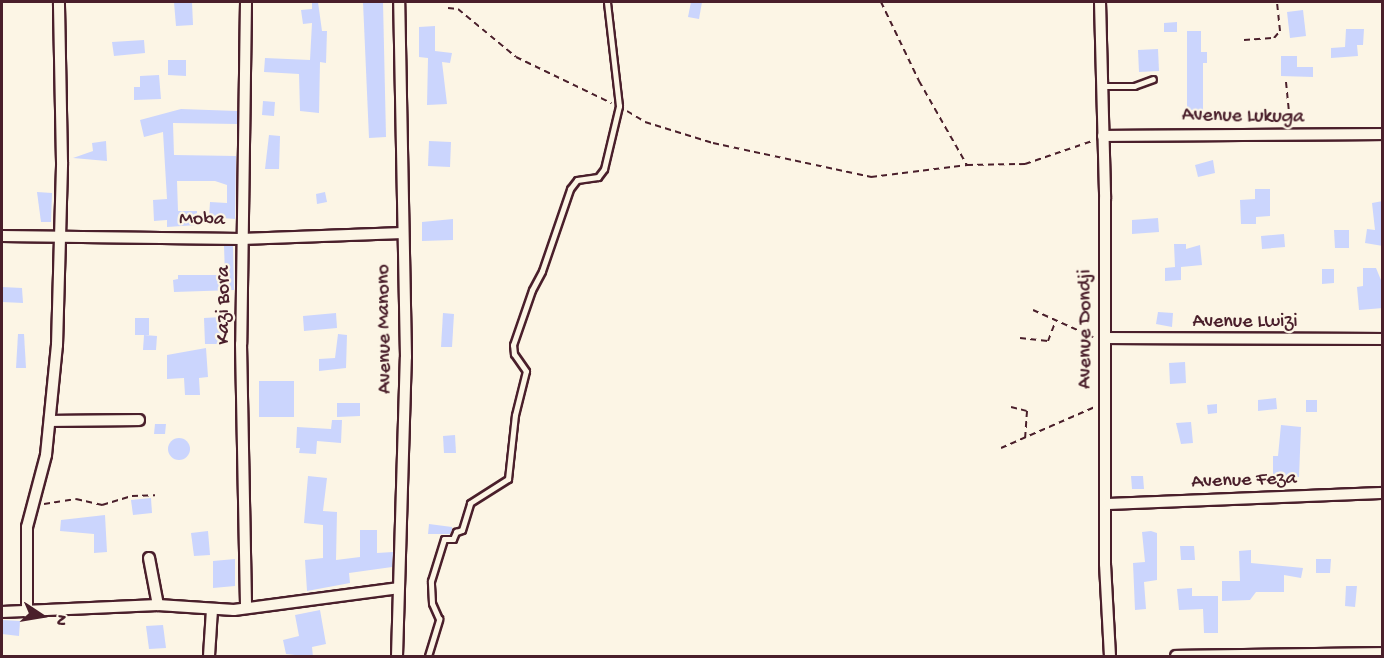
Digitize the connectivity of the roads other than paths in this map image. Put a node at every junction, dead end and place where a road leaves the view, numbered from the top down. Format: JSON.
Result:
{"nodes":[{"id":1,"x":59,"y":2,"type":"edge"},
{"id":2,"x":246,"y":2,"type":"edge"},
{"id":3,"x":399,"y":2,"type":"edge"},
{"id":4,"x":607,"y":2,"type":"edge"},
{"id":5,"x":1100,"y":2,"type":"edge"},
{"id":6,"x":1153,"y":79,"type":"dead end"},
{"id":7,"x":1100,"y":86,"type":"junction"},
{"id":8,"x":1383,"y":134,"type":"edge"},
{"id":9,"x":1102,"y":136,"type":"junction"},
{"id":10,"x":403,"y":233,"type":"junction"},
{"id":11,"x":2,"y":236,"type":"edge"},
{"id":12,"x":61,"y":237,"type":"junction"},
{"id":13,"x":241,"y":239,"type":"junction"},
{"id":14,"x":1107,"y":338,"type":"junction"},
{"id":15,"x":1383,"y":339,"type":"edge"},
{"id":16,"x":139,"y":420,"type":"dead end"},
{"id":17,"x":50,"y":421,"type":"junction"},
{"id":18,"x":1383,"y":493,"type":"edge"},
{"id":19,"x":1107,"y":504,"type":"junction"},
{"id":20,"x":149,"y":558,"type":"dead end"},
{"id":21,"x":398,"y":588,"type":"junction"},
{"id":22,"x":158,"y":605,"type":"junction"},
{"id":23,"x":246,"y":608,"type":"junction"},
{"id":24,"x":212,"y":609,"type":"junction"},
{"id":25,"x":2,"y":612,"type":"edge"},
{"id":26,"x":27,"y":612,"type":"junction"},
{"id":27,"x":1383,"y":653,"type":"edge"},
{"id":28,"x":210,"y":657,"type":"edge"},
{"id":29,"x":397,"y":657,"type":"edge"},
{"id":30,"x":428,"y":657,"type":"edge"},
{"id":31,"x":1110,"y":657,"type":"edge"},
{"id":32,"x":1176,"y":657,"type":"edge"}],
"edges":[{"from":1,"to":12,"type":"street"},
{"from":2,"to":13,"type":"street","name":"Kazi Bora"},
{"from":3,"to":10,"type":"street","name":"Avenue Manono"},
{"from":4,"to":30,"type":"lane"},
{"from":5,"to":7,"type":"street","name":"Avenue Dondji"},
{"from":6,"to":7,"type":"lane"},
{"from":7,"to":9,"type":"street","name":"Avenue Dondji"},
{"from":8,"to":9,"type":"street","name":"Avenue Lukuga"},
{"from":9,"to":14,"type":"street","name":"Avenue Dondji"},
{"from":10,"to":13,"type":"street","name":"Moba"},
{"from":10,"to":21,"type":"street","name":"Avenue Manono"},
{"from":11,"to":12,"type":"street","name":"Moba"},
{"from":12,"to":13,"type":"street","name":"Moba"},
{"from":12,"to":17,"type":"street"},
{"from":13,"to":23,"type":"street","name":"Kazi Bora"},
{"from":14,"to":15,"type":"street","name":"Avenue Lwizi"},
{"from":14,"to":19,"type":"street","name":"Avenue Dondji"},
{"from":16,"to":17,"type":"street"},
{"from":17,"to":26,"type":"street"},
{"from":18,"to":19,"type":"street","name":"Avenue Feza"},
{"from":19,"to":31,"type":"street","name":"Avenue Dondji"},
{"from":20,"to":22,"type":"street"},
{"from":21,"to":23,"type":"street"},
{"from":21,"to":29,"type":"street","name":"Avenue Manono"},
{"from":22,"to":24,"type":"street"},
{"from":22,"to":26,"type":"street"},
{"from":23,"to":24,"type":"street"},
{"from":24,"to":28,"type":"street"},
{"from":25,"to":26,"type":"street"},
{"from":27,"to":32,"type":"street"}]}
